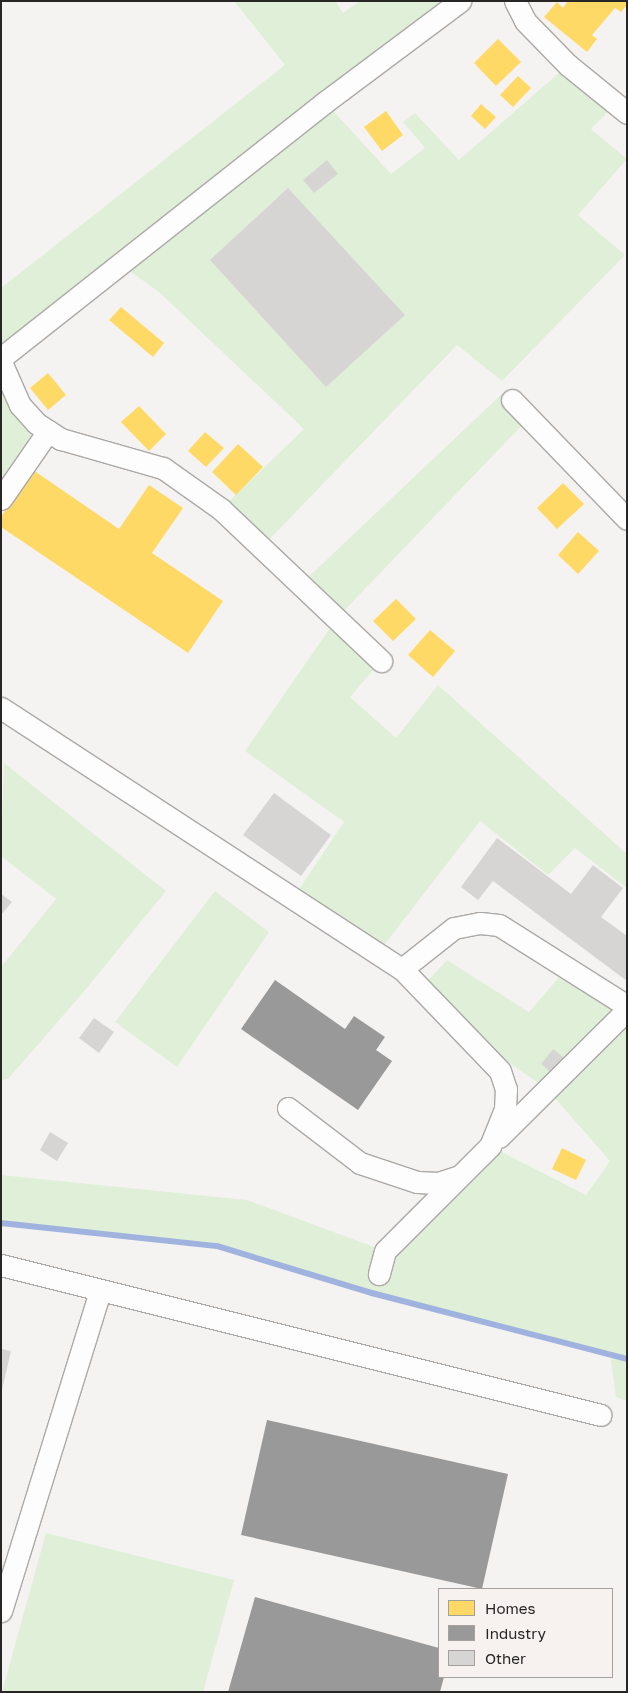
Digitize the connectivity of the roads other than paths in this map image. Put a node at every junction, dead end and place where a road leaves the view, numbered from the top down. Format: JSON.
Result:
{"nodes":[{"id":1,"x":460,"y":1,"type":"edge"},
{"id":2,"x":515,"y":1,"type":"edge"},
{"id":3,"x":627,"y":113,"type":"edge"},
{"id":4,"x":1,"y":358,"type":"edge"},
{"id":5,"x":1,"y":362,"type":"edge"},
{"id":6,"x":512,"y":400,"type":"dead end"},
{"id":7,"x":48,"y":431,"type":"junction"},
{"id":8,"x":1,"y":498,"type":"edge"},
{"id":9,"x":627,"y":519,"type":"edge"},
{"id":10,"x":381,"y":660,"type":"dead end"},
{"id":11,"x":1,"y":708,"type":"edge"},
{"id":12,"x":402,"y":969,"type":"junction"},
{"id":13,"x":627,"y":1006,"type":"edge"},
{"id":14,"x":627,"y":1010,"type":"edge"},
{"id":15,"x":288,"y":1108,"type":"dead end"},
{"id":16,"x":490,"y":1146,"type":"junction"},
{"id":17,"x":459,"y":1176,"type":"junction"},
{"id":18,"x":1,"y":1265,"type":"edge"},
{"id":19,"x":379,"y":1274,"type":"dead end"},
{"id":20,"x":100,"y":1292,"type":"junction"},
{"id":21,"x":600,"y":1415,"type":"dead end"},
{"id":22,"x":1,"y":1611,"type":"edge"}],
"edges":[{"from":1,"to":4,"type":"street"},
{"from":2,"to":3,"type":"street"},
{"from":5,"to":7,"type":"street"},
{"from":6,"to":9,"type":"street"},
{"from":7,"to":8,"type":"street"},
{"from":7,"to":10,"type":"street"},
{"from":11,"to":12,"type":"street"},
{"from":12,"to":13,"type":"street"},
{"from":12,"to":16,"type":"street"},
{"from":14,"to":16,"type":"street"},
{"from":15,"to":17,"type":"street"},
{"from":16,"to":17,"type":"street"},
{"from":17,"to":19,"type":"street"},
{"from":18,"to":20,"type":"street"},
{"from":20,"to":21,"type":"street"},
{"from":20,"to":22,"type":"street"}]}
